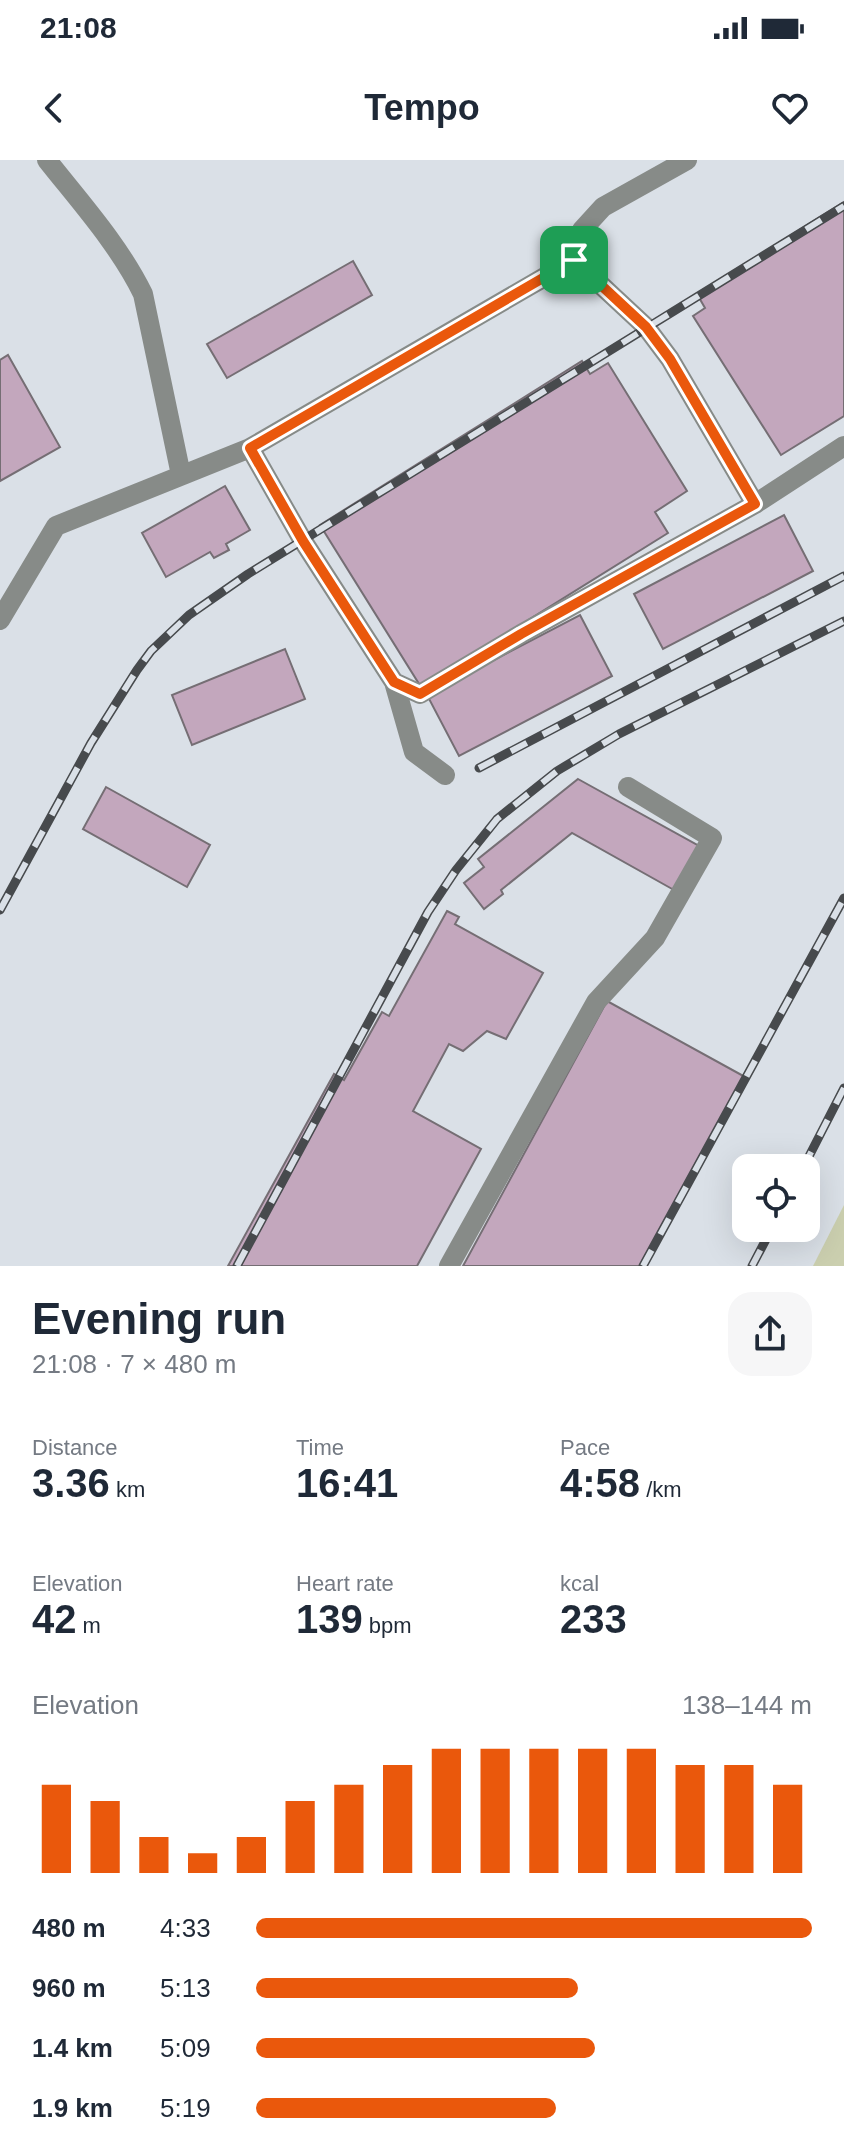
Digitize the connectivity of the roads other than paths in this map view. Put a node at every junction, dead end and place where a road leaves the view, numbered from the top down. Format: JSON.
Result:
{"nodes":[{"id":1,"x":47,"y":160,"type":"edge"},
{"id":2,"x":687,"y":160,"type":"edge"},
{"id":3,"x":574,"y":260,"type":"junction"},
{"id":4,"x":844,"y":446,"type":"edge"},
{"id":5,"x":250,"y":448,"type":"junction"},
{"id":6,"x":181,"y":475,"type":"junction"},
{"id":7,"x":755,"y":504,"type":"junction"},
{"id":8,"x":0,"y":620,"type":"edge"},
{"id":9,"x":394,"y":682,"type":"junction"},
{"id":10,"x":445,"y":775,"type":"dead end"},
{"id":11,"x":628,"y":787,"type":"dead end"},
{"id":12,"x":449,"y":1266,"type":"edge"}],
"edges":[{"from":1,"to":6,"type":"lane"},
{"from":2,"to":3,"type":"lane"},
{"from":3,"to":5,"type":"lane"},
{"from":3,"to":7,"type":"lane"},
{"from":4,"to":7,"type":"lane"},
{"from":5,"to":6,"type":"lane"},
{"from":5,"to":9,"type":"lane"},
{"from":6,"to":8,"type":"lane"},
{"from":7,"to":9,"type":"lane"},
{"from":9,"to":10,"type":"lane"},
{"from":11,"to":12,"type":"lane"}]}
